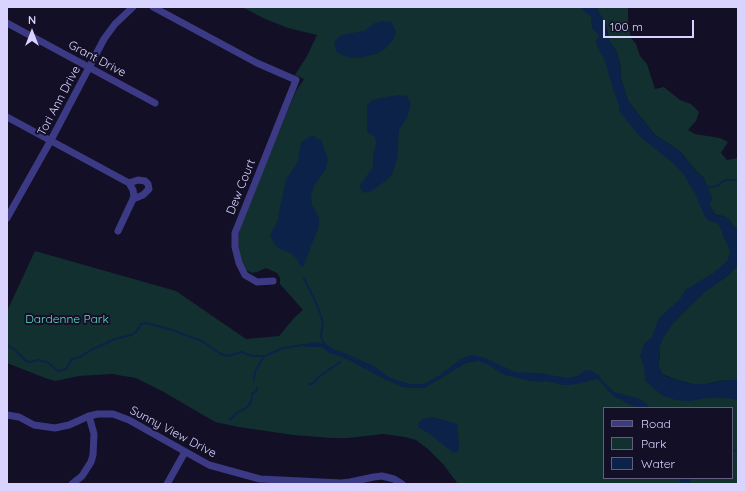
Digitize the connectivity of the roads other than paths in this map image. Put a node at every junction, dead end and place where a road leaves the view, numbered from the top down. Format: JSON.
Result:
{"nodes":[{"id":1,"x":133,"y":7,"type":"edge"},
{"id":2,"x":153,"y":7,"type":"edge"},
{"id":3,"x":7,"y":23,"type":"edge"},
{"id":4,"x":90,"y":68,"type":"junction"},
{"id":5,"x":155,"y":103,"type":"dead end"},
{"id":6,"x":7,"y":117,"type":"edge"},
{"id":7,"x":51,"y":140,"type":"junction"},
{"id":8,"x":129,"y":184,"type":"junction"},
{"id":9,"x":133,"y":199,"type":"junction"},
{"id":10,"x":9,"y":208,"type":"edge"},
{"id":11,"x":7,"y":218,"type":"edge"},
{"id":12,"x":118,"y":231,"type":"dead end"},
{"id":13,"x":273,"y":281,"type":"dead end"},
{"id":14,"x":7,"y":415,"type":"edge"},
{"id":15,"x":89,"y":416,"type":"junction"},
{"id":16,"x":185,"y":452,"type":"junction"},
{"id":17,"x":295,"y":482,"type":"edge"},
{"id":18,"x":72,"y":484,"type":"edge"},
{"id":19,"x":167,"y":484,"type":"edge"},
{"id":20,"x":402,"y":484,"type":"edge"}],
"edges":[{"from":1,"to":4,"type":"street","name":"Tori Ann Drive"},
{"from":2,"to":13,"type":"street","name":"Dew Court"},
{"from":3,"to":4,"type":"street","name":"Grant Drive"},
{"from":4,"to":5,"type":"street","name":"Grant Drive"},
{"from":4,"to":7,"type":"street","name":"Tori Ann Drive"},
{"from":6,"to":7,"type":"street"},
{"from":7,"to":8,"type":"street"},
{"from":7,"to":10,"type":"street","name":"Tori Ann Drive"},
{"from":8,"to":9,"type":"street"},
{"from":8,"to":9,"type":"street"},
{"from":9,"to":12,"type":"street"},
{"from":10,"to":11,"type":"street","name":"Tori Ann Drive"},
{"from":14,"to":15,"type":"street","name":"Sunny View Drive"},
{"from":15,"to":16,"type":"street","name":"Sunny View Drive"},
{"from":15,"to":18,"type":"street"},
{"from":16,"to":17,"type":"street","name":"Sunny View Drive"},
{"from":16,"to":19,"type":"street"},
{"from":17,"to":20,"type":"street","name":"Sunny View Drive"}]}
